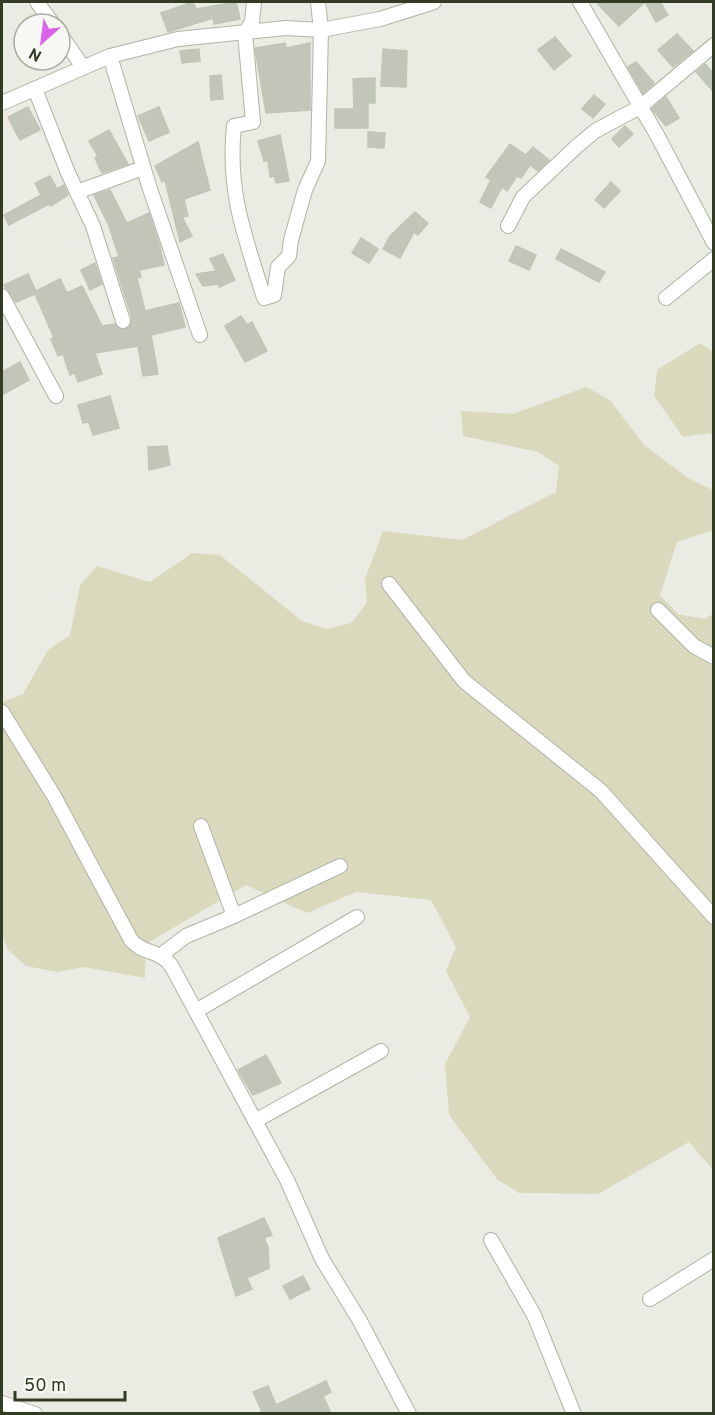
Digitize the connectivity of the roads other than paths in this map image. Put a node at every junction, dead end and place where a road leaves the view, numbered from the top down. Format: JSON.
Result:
{"nodes":[{"id":1,"x":254,"y":2,"type":"edge"},
{"id":2,"x":318,"y":2,"type":"edge"},
{"id":3,"x":434,"y":2,"type":"edge"},
{"id":4,"x":580,"y":2,"type":"edge"},
{"id":5,"x":321,"y":30,"type":"junction"},
{"id":6,"x":245,"y":33,"type":"junction"},
{"id":7,"x":714,"y":45,"type":"edge"},
{"id":8,"x":72,"y":51,"type":"edge"},
{"id":9,"x":110,"y":56,"type":"junction"},
{"id":10,"x":83,"y":67,"type":"junction"},
{"id":11,"x":35,"y":89,"type":"junction"},
{"id":12,"x":2,"y":103,"type":"edge"},
{"id":13,"x":640,"y":107,"type":"junction"},
{"id":14,"x":143,"y":168,"type":"junction"},
{"id":15,"x":77,"y":192,"type":"junction"},
{"id":16,"x":508,"y":226,"type":"dead end"},
{"id":17,"x":714,"y":243,"type":"edge"},
{"id":18,"x":714,"y":259,"type":"edge"},
{"id":19,"x":2,"y":296,"type":"edge"},
{"id":20,"x":666,"y":298,"type":"dead end"},
{"id":21,"x":123,"y":321,"type":"dead end"},
{"id":22,"x":200,"y":335,"type":"dead end"},
{"id":23,"x":56,"y":396,"type":"dead end"},
{"id":24,"x":389,"y":584,"type":"dead end"},
{"id":25,"x":658,"y":610,"type":"dead end"},
{"id":26,"x":714,"y":657,"type":"edge"},
{"id":27,"x":2,"y":712,"type":"edge"},
{"id":28,"x":201,"y":826,"type":"dead end"},
{"id":29,"x":340,"y":866,"type":"dead end"},
{"id":30,"x":234,"y":916,"type":"junction"},
{"id":31,"x":357,"y":917,"type":"dead end"},
{"id":32,"x":714,"y":917,"type":"edge"},
{"id":33,"x":161,"y":955,"type":"junction"},
{"id":34,"x":196,"y":1011,"type":"junction"},
{"id":35,"x":381,"y":1051,"type":"dead end"},
{"id":36,"x":255,"y":1121,"type":"junction"},
{"id":37,"x":491,"y":1240,"type":"dead end"},
{"id":38,"x":714,"y":1259,"type":"edge"},
{"id":39,"x":650,"y":1299,"type":"dead end"},
{"id":40,"x":2,"y":1403,"type":"edge"},
{"id":41,"x":35,"y":1413,"type":"edge"},
{"id":42,"x":409,"y":1413,"type":"edge"},
{"id":43,"x":574,"y":1413,"type":"edge"}],
"edges":[{"from":1,"to":6,"type":"street"},
{"from":2,"to":5,"type":"street"},
{"from":3,"to":5,"type":"street"},
{"from":4,"to":13,"type":"street"},
{"from":5,"to":6,"type":"street"},
{"from":5,"to":6,"type":"street"},
{"from":6,"to":9,"type":"street"},
{"from":7,"to":13,"type":"street"},
{"from":8,"to":10,"type":"street"},
{"from":9,"to":10,"type":"street"},
{"from":9,"to":14,"type":"street"},
{"from":10,"to":11,"type":"street"},
{"from":11,"to":12,"type":"street"},
{"from":11,"to":15,"type":"street"},
{"from":13,"to":16,"type":"street"},
{"from":13,"to":17,"type":"street"},
{"from":14,"to":15,"type":"street"},
{"from":14,"to":22,"type":"street"},
{"from":15,"to":21,"type":"street"},
{"from":18,"to":20,"type":"street"},
{"from":19,"to":23,"type":"street"},
{"from":24,"to":32,"type":"street"},
{"from":25,"to":26,"type":"street"},
{"from":27,"to":33,"type":"street"},
{"from":28,"to":30,"type":"street"},
{"from":29,"to":30,"type":"street"},
{"from":30,"to":33,"type":"street"},
{"from":31,"to":34,"type":"street"},
{"from":33,"to":34,"type":"street"},
{"from":34,"to":36,"type":"street"},
{"from":35,"to":36,"type":"street"},
{"from":36,"to":42,"type":"street"},
{"from":37,"to":43,"type":"street"},
{"from":38,"to":39,"type":"street"},
{"from":40,"to":41,"type":"street"}]}
